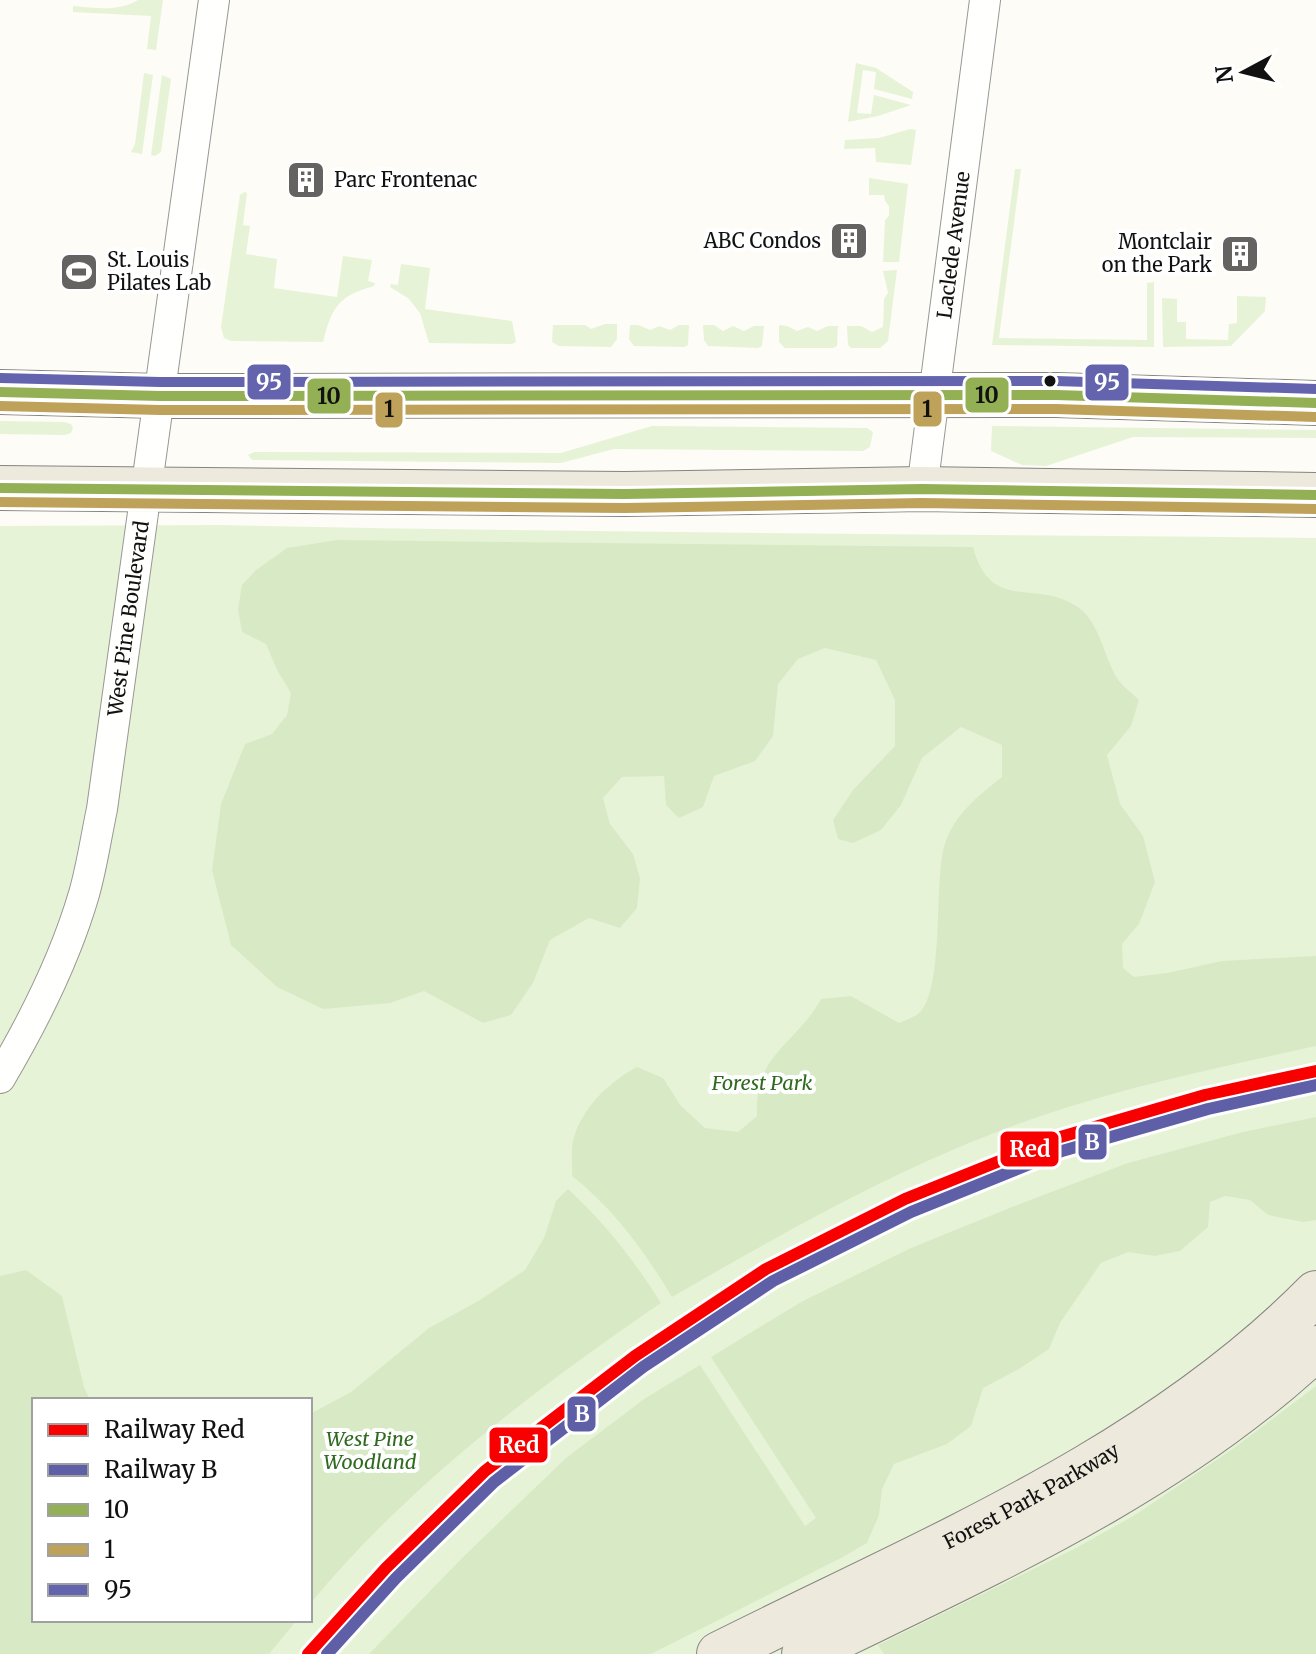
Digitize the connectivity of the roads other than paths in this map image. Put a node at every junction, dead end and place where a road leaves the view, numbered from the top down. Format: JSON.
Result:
{"nodes":[{"id":1,"x":214,"y":0,"type":"edge"},
{"id":2,"x":985,"y":0,"type":"edge"},
{"id":3,"x":0,"y":392,"type":"edge"},
{"id":4,"x":933,"y":395,"type":"junction"},
{"id":5,"x":160,"y":396,"type":"junction"},
{"id":6,"x":1316,"y":403,"type":"edge"},
{"id":7,"x":0,"y":488,"type":"edge"},
{"id":8,"x":147,"y":489,"type":"junction"},
{"id":9,"x":922,"y":489,"type":"junction"},
{"id":10,"x":1316,"y":495,"type":"edge"},
{"id":11,"x":0,"y":1078,"type":"edge"},
{"id":12,"x":1316,"y":1293,"type":"edge"},
{"id":13,"x":1316,"y":1348,"type":"edge"},
{"id":14,"x":719,"y":1654,"type":"edge"},
{"id":15,"x":804,"y":1654,"type":"edge"}],
"edges":[{"from":1,"to":5,"type":"street","name":"West Pine Boulevard"},
{"from":2,"to":4,"type":"street","name":"Laclede Avenue"},
{"from":3,"to":5,"type":"main road"},
{"from":4,"to":5,"type":"main road"},
{"from":4,"to":6,"type":"main road"},
{"from":4,"to":9,"type":"street","name":"Laclede Avenue"},
{"from":5,"to":8,"type":"street","name":"West Pine Boulevard"},
{"from":7,"to":8,"type":"main road"},
{"from":8,"to":9,"type":"main road"},
{"from":8,"to":11,"type":"street","name":"West Pine Boulevard"},
{"from":9,"to":10,"type":"main road"},
{"from":12,"to":14,"type":"main road","name":"Forest Park Parkway"},
{"from":13,"to":15,"type":"main road","name":"Forest Park Parkway"}]}
